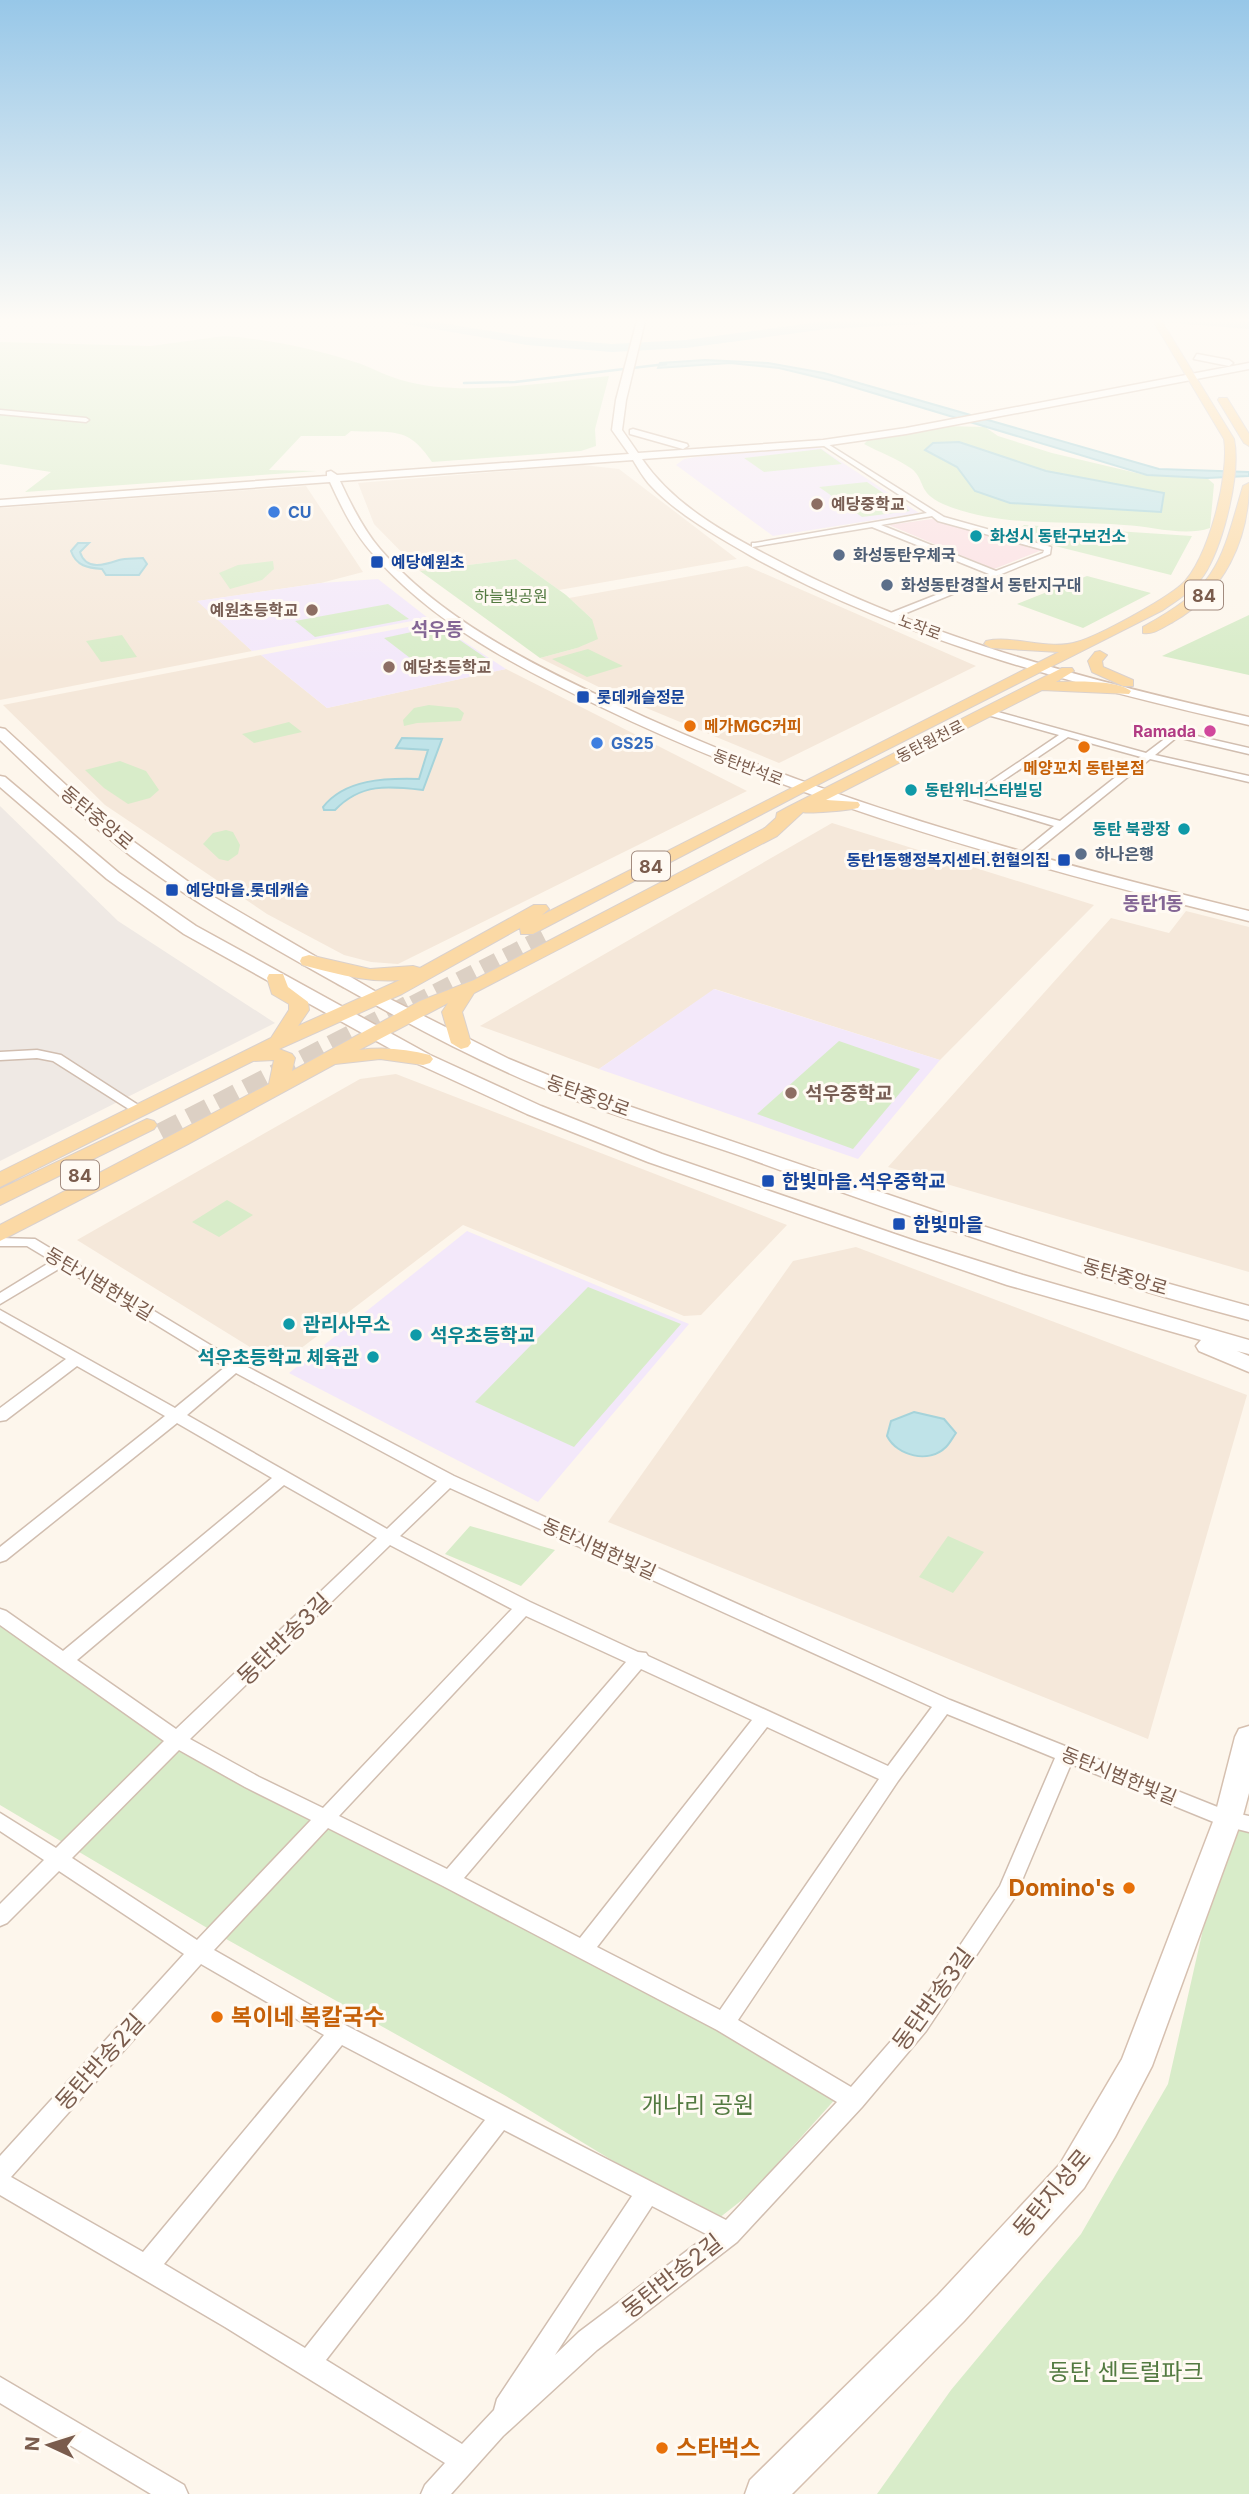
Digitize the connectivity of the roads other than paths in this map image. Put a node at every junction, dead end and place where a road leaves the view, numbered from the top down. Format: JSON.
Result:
{"nodes":[{"id":1,"x":624,"y":433,"type":"edge"},
{"id":2,"x":633,"y":433,"type":"edge"},
{"id":3,"x":646,"y":433,"type":"edge"},
{"id":4,"x":863,"y":433,"type":"edge"},
{"id":5,"x":877,"y":433,"type":"edge"},
{"id":6,"x":1225,"y":433,"type":"edge"},
{"id":7,"x":823,"y":443,"type":"junction"},
{"id":8,"x":634,"y":449,"type":"junction"},
{"id":9,"x":705,"y":449,"type":"junction"},
{"id":10,"x":569,"y":459,"type":"junction"},
{"id":11,"x":666,"y":462,"type":"dead end"},
{"id":12,"x":649,"y":472,"type":"junction"},
{"id":13,"x":333,"y":479,"type":"junction"},
{"id":14,"x":1249,"y":486,"type":"edge"},
{"id":15,"x":0,"y":500,"type":"edge"},
{"id":16,"x":934,"y":514,"type":"junction"},
{"id":17,"x":873,"y":525,"type":"junction"},
{"id":18,"x":755,"y":545,"type":"junction"},
{"id":19,"x":779,"y":562,"type":"junction"},
{"id":20,"x":995,"y":574,"type":"junction"},
{"id":21,"x":896,"y":615,"type":"junction"},
{"id":22,"x":1139,"y":634,"type":"dead end"},
{"id":23,"x":985,"y":646,"type":"junction"},
{"id":24,"x":1081,"y":647,"type":"junction"},
{"id":25,"x":1046,"y":665,"type":"junction"},
{"id":26,"x":1067,"y":671,"type":"junction"},
{"id":27,"x":1003,"y":686,"type":"junction"},
{"id":28,"x":1134,"y":690,"type":"junction"},
{"id":29,"x":1027,"y":692,"type":"junction"},
{"id":30,"x":987,"y":712,"type":"junction"},
{"id":31,"x":1249,"y":713,"type":"edge"},
{"id":32,"x":1249,"y":721,"type":"edge"},
{"id":33,"x":0,"y":732,"type":"edge"},
{"id":34,"x":1066,"y":734,"type":"junction"},
{"id":35,"x":1249,"y":751,"type":"edge"},
{"id":36,"x":1148,"y":756,"type":"junction"},
{"id":37,"x":1249,"y":779,"type":"edge"},
{"id":38,"x":0,"y":780,"type":"edge"},
{"id":39,"x":801,"y":787,"type":"junction"},
{"id":40,"x":824,"y":796,"type":"junction"},
{"id":41,"x":774,"y":801,"type":"junction"},
{"id":42,"x":852,"y":805,"type":"junction"},
{"id":43,"x":794,"y":810,"type":"junction"},
{"id":44,"x":1062,"y":825,"type":"junction"},
{"id":45,"x":771,"y":832,"type":"junction"},
{"id":46,"x":1021,"y":858,"type":"junction"},
{"id":47,"x":1249,"y":916,"type":"edge"},
{"id":48,"x":527,"y":930,"type":"tunnel mouth"},
{"id":49,"x":546,"y":936,"type":"tunnel mouth"},
{"id":50,"x":309,"y":961,"type":"junction"},
{"id":51,"x":436,"y":965,"type":"junction"},
{"id":52,"x":276,"y":978,"type":"junction"},
{"id":53,"x":473,"y":987,"type":"junction"},
{"id":54,"x":373,"y":999,"type":"junction"},
{"id":55,"x":342,"y":1013,"type":"junction"},
{"id":56,"x":406,"y":1016,"type":"junction"},
{"id":57,"x":376,"y":1032,"type":"junction"},
{"id":58,"x":279,"y":1041,"type":"junction"},
{"id":59,"x":461,"y":1043,"type":"junction"},
{"id":60,"x":0,"y":1056,"type":"edge"},
{"id":61,"x":247,"y":1056,"type":"junction"},
{"id":62,"x":424,"y":1059,"type":"junction"},
{"id":63,"x":305,"y":1071,"type":"junction"},
{"id":64,"x":278,"y":1087,"type":"junction"},
{"id":65,"x":150,"y":1123,"type":"junction"},
{"id":66,"x":0,"y":1180,"type":"edge"},
{"id":67,"x":0,"y":1198,"type":"edge"},
{"id":68,"x":45,"y":1211,"type":"junction"},
{"id":69,"x":0,"y":1216,"type":"edge"},
{"id":70,"x":0,"y":1234,"type":"edge"},
{"id":71,"x":30,"y":1241,"type":"junction"},
{"id":72,"x":0,"y":1242,"type":"edge"},
{"id":73,"x":60,"y":1262,"type":"junction"},
{"id":74,"x":0,"y":1299,"type":"edge"},
{"id":75,"x":1249,"y":1306,"type":"edge"},
{"id":76,"x":1224,"y":1307,"type":"junction"},
{"id":77,"x":1249,"y":1313,"type":"edge"},
{"id":78,"x":0,"y":1315,"type":"edge"},
{"id":79,"x":1172,"y":1326,"type":"junction"},
{"id":80,"x":1249,"y":1347,"type":"edge"},
{"id":81,"x":76,"y":1359,"type":"junction"},
{"id":82,"x":1249,"y":1365,"type":"edge"},
{"id":83,"x":235,"y":1366,"type":"junction"},
{"id":84,"x":0,"y":1416,"type":"edge"},
{"id":85,"x":176,"y":1416,"type":"junction"},
{"id":86,"x":282,"y":1478,"type":"junction"},
{"id":87,"x":448,"y":1480,"type":"junction"},
{"id":88,"x":390,"y":1538,"type":"junction"},
{"id":89,"x":0,"y":1556,"type":"edge"},
{"id":90,"x":524,"y":1606,"type":"junction"},
{"id":91,"x":0,"y":1616,"type":"edge"},
{"id":92,"x":639,"y":1658,"type":"junction"},
{"id":93,"x":65,"y":1660,"type":"junction"},
{"id":94,"x":944,"y":1705,"type":"junction"},
{"id":95,"x":765,"y":1717,"type":"junction"},
{"id":96,"x":1249,"y":1737,"type":"edge"},
{"id":97,"x":177,"y":1740,"type":"junction"},
{"id":98,"x":1066,"y":1755,"type":"junction"},
{"id":99,"x":891,"y":1776,"type":"junction"},
{"id":100,"x":328,"y":1818,"type":"junction"},
{"id":101,"x":0,"y":1821,"type":"edge"},
{"id":102,"x":1239,"y":1822,"type":"edge"},
{"id":103,"x":58,"y":1861,"type":"junction"},
{"id":104,"x":450,"y":1880,"type":"junction"},
{"id":105,"x":0,"y":1917,"type":"edge"},
{"id":106,"x":583,"y":1949,"type":"junction"},
{"id":107,"x":199,"y":1952,"type":"junction"},
{"id":108,"x":724,"y":2023,"type":"junction"},
{"id":109,"x":339,"y":2033,"type":"junction"},
{"id":110,"x":854,"y":2099,"type":"junction"},
{"id":111,"x":500,"y":2118,"type":"junction"},
{"id":112,"x":0,"y":2172,"type":"edge"},
{"id":113,"x":0,"y":2183,"type":"edge"},
{"id":114,"x":647,"y":2193,"type":"junction"},
{"id":115,"x":729,"y":2234,"type":"junction"},
{"id":116,"x":147,"y":2266,"type":"junction"},
{"id":117,"x":309,"y":2362,"type":"junction"},
{"id":118,"x":0,"y":2389,"type":"edge"},
{"id":119,"x":494,"y":2427,"type":"junction"},
{"id":120,"x":464,"y":2460,"type":"junction"},
{"id":121,"x":159,"y":2490,"type":"edge"},
{"id":122,"x":435,"y":2494,"type":"edge"},
{"id":123,"x":764,"y":2494,"type":"edge"}],
"edges":[{"from":1,"to":8,"type":"street"},
{"from":2,"to":8,"type":"street","name":"노작로"},
{"from":3,"to":9,"type":"street","name":"노작로"},
{"from":4,"to":9,"type":"street"},
{"from":5,"to":7,"type":"street"},
{"from":6,"to":24,"type":"main road","name":"동탄원천로","number":"84"},
{"from":7,"to":9,"type":"street"},
{"from":7,"to":16,"type":"street","name":"노작로"},
{"from":8,"to":9,"type":"street"},
{"from":8,"to":10,"type":"street"},
{"from":8,"to":10,"type":"street"},
{"from":8,"to":12,"type":"street","name":"노작로"},
{"from":9,"to":11,"type":"street"},
{"from":10,"to":12,"type":"street"},
{"from":10,"to":13,"type":"street"},
{"from":12,"to":18,"type":"street","name":"노작로"},
{"from":12,"to":19,"type":"street","name":"노작로"},
{"from":13,"to":15,"type":"street"},
{"from":13,"to":15,"type":"street"},
{"from":13,"to":39,"type":"street","name":"동탄반석로"},
{"from":14,"to":22,"type":"main road","number":"84"},
{"from":16,"to":17,"type":"street","name":"노작로"},
{"from":16,"to":20,"type":"street","name":"노작로"},
{"from":17,"to":18,"type":"street","name":"노작로"},
{"from":17,"to":20,"type":"street"},
{"from":18,"to":19,"type":"street","name":"노작로"},
{"from":19,"to":21,"type":"street","name":"노작로"},
{"from":20,"to":21,"type":"street","name":"노작로"},
{"from":21,"to":23,"type":"street","name":"노작로"},
{"from":23,"to":24,"type":"main road"},
{"from":23,"to":25,"type":"street","name":"노작로"},
{"from":23,"to":27,"type":"main road"},
{"from":24,"to":25,"type":"main road","name":"동탄원천로","number":"84"},
{"from":25,"to":26,"type":"street","name":"노작로"},
{"from":25,"to":27,"type":"main road","name":"동탄원천로","number":"84"},
{"from":26,"to":28,"type":"street","name":"노작로"},
{"from":26,"to":28,"type":"main road","name":"동탄원천로","number":"84"},
{"from":26,"to":29,"type":"main road","name":"동탄원천로","number":"84"},
{"from":27,"to":29,"type":"main road"},
{"from":27,"to":39,"type":"main road","name":"동탄원천로","number":"84"},
{"from":28,"to":29,"type":"main road"},
{"from":28,"to":31,"type":"street","name":"노작로"},
{"from":28,"to":32,"type":"street","name":"노작로"},
{"from":29,"to":30,"type":"main road","name":"동탄원천로","number":"84"},
{"from":30,"to":34,"type":"street"},
{"from":30,"to":40,"type":"main road","name":"동탄원천로","number":"84"},
{"from":33,"to":50,"type":"street","name":"동탄중앙로"},
{"from":34,"to":36,"type":"street"},
{"from":34,"to":44,"type":"street"},
{"from":35,"to":36,"type":"street"},
{"from":36,"to":37,"type":"street"},
{"from":36,"to":44,"type":"street"},
{"from":38,"to":52,"type":"street","name":"동탄중앙로"},
{"from":39,"to":40,"type":"street","name":"동탄반석로"},
{"from":39,"to":41,"type":"main road","name":"동탄원천로","number":"84"},
{"from":40,"to":42,"type":"street","name":"동탄반석로"},
{"from":40,"to":43,"type":"main road","name":"동탄원천로","number":"84"},
{"from":41,"to":48,"type":"main road","name":"동탄원천로","number":"84"},
{"from":41,"to":51,"type":"main road"},
{"from":42,"to":45,"type":"main road"},
{"from":42,"to":46,"type":"street","name":"동탄반석로"},
{"from":43,"to":45,"type":"main road"},
{"from":43,"to":49,"type":"main road","name":"동탄원천로","number":"84"},
{"from":44,"to":46,"type":"street"},
{"from":45,"to":53,"type":"main road"},
{"from":46,"to":47,"type":"street","name":"동탄반석로"},
{"from":50,"to":51,"type":"main road"},
{"from":50,"to":54,"type":"street","name":"동탄중앙로"},
{"from":51,"to":53,"type":"main road"},
{"from":51,"to":54,"type":"main road"},
{"from":52,"to":55,"type":"street","name":"동탄중앙로"},
{"from":52,"to":58,"type":"main road"},
{"from":53,"to":56,"type":"main road"},
{"from":53,"to":59,"type":"main road"},
{"from":54,"to":55,"type":"main road"},
{"from":54,"to":56,"type":"street","name":"동탄중앙로"},
{"from":55,"to":57,"type":"street","name":"동탄중앙로"},
{"from":55,"to":58,"type":"main road"},
{"from":56,"to":57,"type":"main road"},
{"from":56,"to":59,"type":"street","name":"동탄중앙로"},
{"from":57,"to":62,"type":"street","name":"동탄중앙로"},
{"from":57,"to":63,"type":"main road"},
{"from":58,"to":61,"type":"main road"},
{"from":59,"to":76,"type":"street","name":"동탄중앙로"},
{"from":60,"to":65,"type":"street"},
{"from":61,"to":64,"type":"main road"},
{"from":61,"to":65,"type":"main road"},
{"from":62,"to":63,"type":"main road"},
{"from":62,"to":79,"type":"street","name":"동탄중앙로"},
{"from":63,"to":64,"type":"main road"},
{"from":64,"to":68,"type":"main road"},
{"from":65,"to":66,"type":"main road"},
{"from":65,"to":67,"type":"main road","number":"84"},
{"from":65,"to":69,"type":"main road","number":"84"},
{"from":68,"to":70,"type":"main road"},
{"from":68,"to":71,"type":"street","name":"동탄시범한빛길"},
{"from":71,"to":72,"type":"street"},
{"from":71,"to":73,"type":"street","name":"동탄시범한빛길"},
{"from":73,"to":74,"type":"street"},
{"from":73,"to":83,"type":"street","name":"동탄시범한빛길"},
{"from":75,"to":76,"type":"street"},
{"from":76,"to":77,"type":"street","name":"동탄중앙로"},
{"from":78,"to":81,"type":"street"},
{"from":79,"to":80,"type":"street","name":"동탄중앙로"},
{"from":79,"to":82,"type":"street"},
{"from":81,"to":84,"type":"street"},
{"from":81,"to":85,"type":"street"},
{"from":83,"to":85,"type":"street"},
{"from":83,"to":87,"type":"street","name":"동탄시범한빛길"},
{"from":85,"to":86,"type":"street"},
{"from":85,"to":89,"type":"street"},
{"from":86,"to":88,"type":"street"},
{"from":86,"to":93,"type":"street"},
{"from":87,"to":88,"type":"street","name":"동탄반송3길"},
{"from":87,"to":94,"type":"street","name":"동탄시범한빛길"},
{"from":88,"to":90,"type":"street"},
{"from":88,"to":97,"type":"street","name":"동탄반송3길"},
{"from":90,"to":92,"type":"street"},
{"from":90,"to":100,"type":"street"},
{"from":91,"to":93,"type":"street"},
{"from":92,"to":95,"type":"street"},
{"from":92,"to":104,"type":"street"},
{"from":93,"to":97,"type":"street"},
{"from":94,"to":98,"type":"street","name":"동탄시범한빛길"},
{"from":94,"to":99,"type":"street"},
{"from":95,"to":99,"type":"street"},
{"from":95,"to":106,"type":"street"},
{"from":96,"to":102,"type":"street","name":"동탄지성로"},
{"from":97,"to":100,"type":"street"},
{"from":97,"to":103,"type":"street","name":"동탄반송3길"},
{"from":98,"to":102,"type":"street","name":"동탄시범한빛길"},
{"from":98,"to":110,"type":"street","name":"동탄반송3길"},
{"from":99,"to":108,"type":"street"},
{"from":100,"to":104,"type":"street"},
{"from":100,"to":107,"type":"street"},
{"from":101,"to":103,"type":"street","name":"동탄반송2길"},
{"from":102,"to":123,"type":"street","name":"동탄지성로"},
{"from":103,"to":105,"type":"street"},
{"from":103,"to":107,"type":"street","name":"동탄반송2길"},
{"from":104,"to":106,"type":"street"},
{"from":106,"to":108,"type":"street"},
{"from":107,"to":109,"type":"street","name":"동탄반송2길"},
{"from":107,"to":112,"type":"street","name":"동탄반송2길"},
{"from":108,"to":110,"type":"street"},
{"from":109,"to":111,"type":"street","name":"동탄반송2길"},
{"from":109,"to":116,"type":"street"},
{"from":110,"to":115,"type":"street","name":"동탄반송3길"},
{"from":111,"to":114,"type":"street","name":"동탄반송2길"},
{"from":111,"to":117,"type":"street"},
{"from":113,"to":116,"type":"street"},
{"from":114,"to":115,"type":"street","name":"동탄반송2길"},
{"from":114,"to":119,"type":"street"},
{"from":115,"to":119,"type":"street","name":"동탄반송2길"},
{"from":116,"to":117,"type":"street"},
{"from":117,"to":120,"type":"street"},
{"from":118,"to":121,"type":"street"},
{"from":119,"to":120,"type":"street","name":"동탄반송2길"},
{"from":120,"to":122,"type":"street","name":"동탄반송2길"}]}
